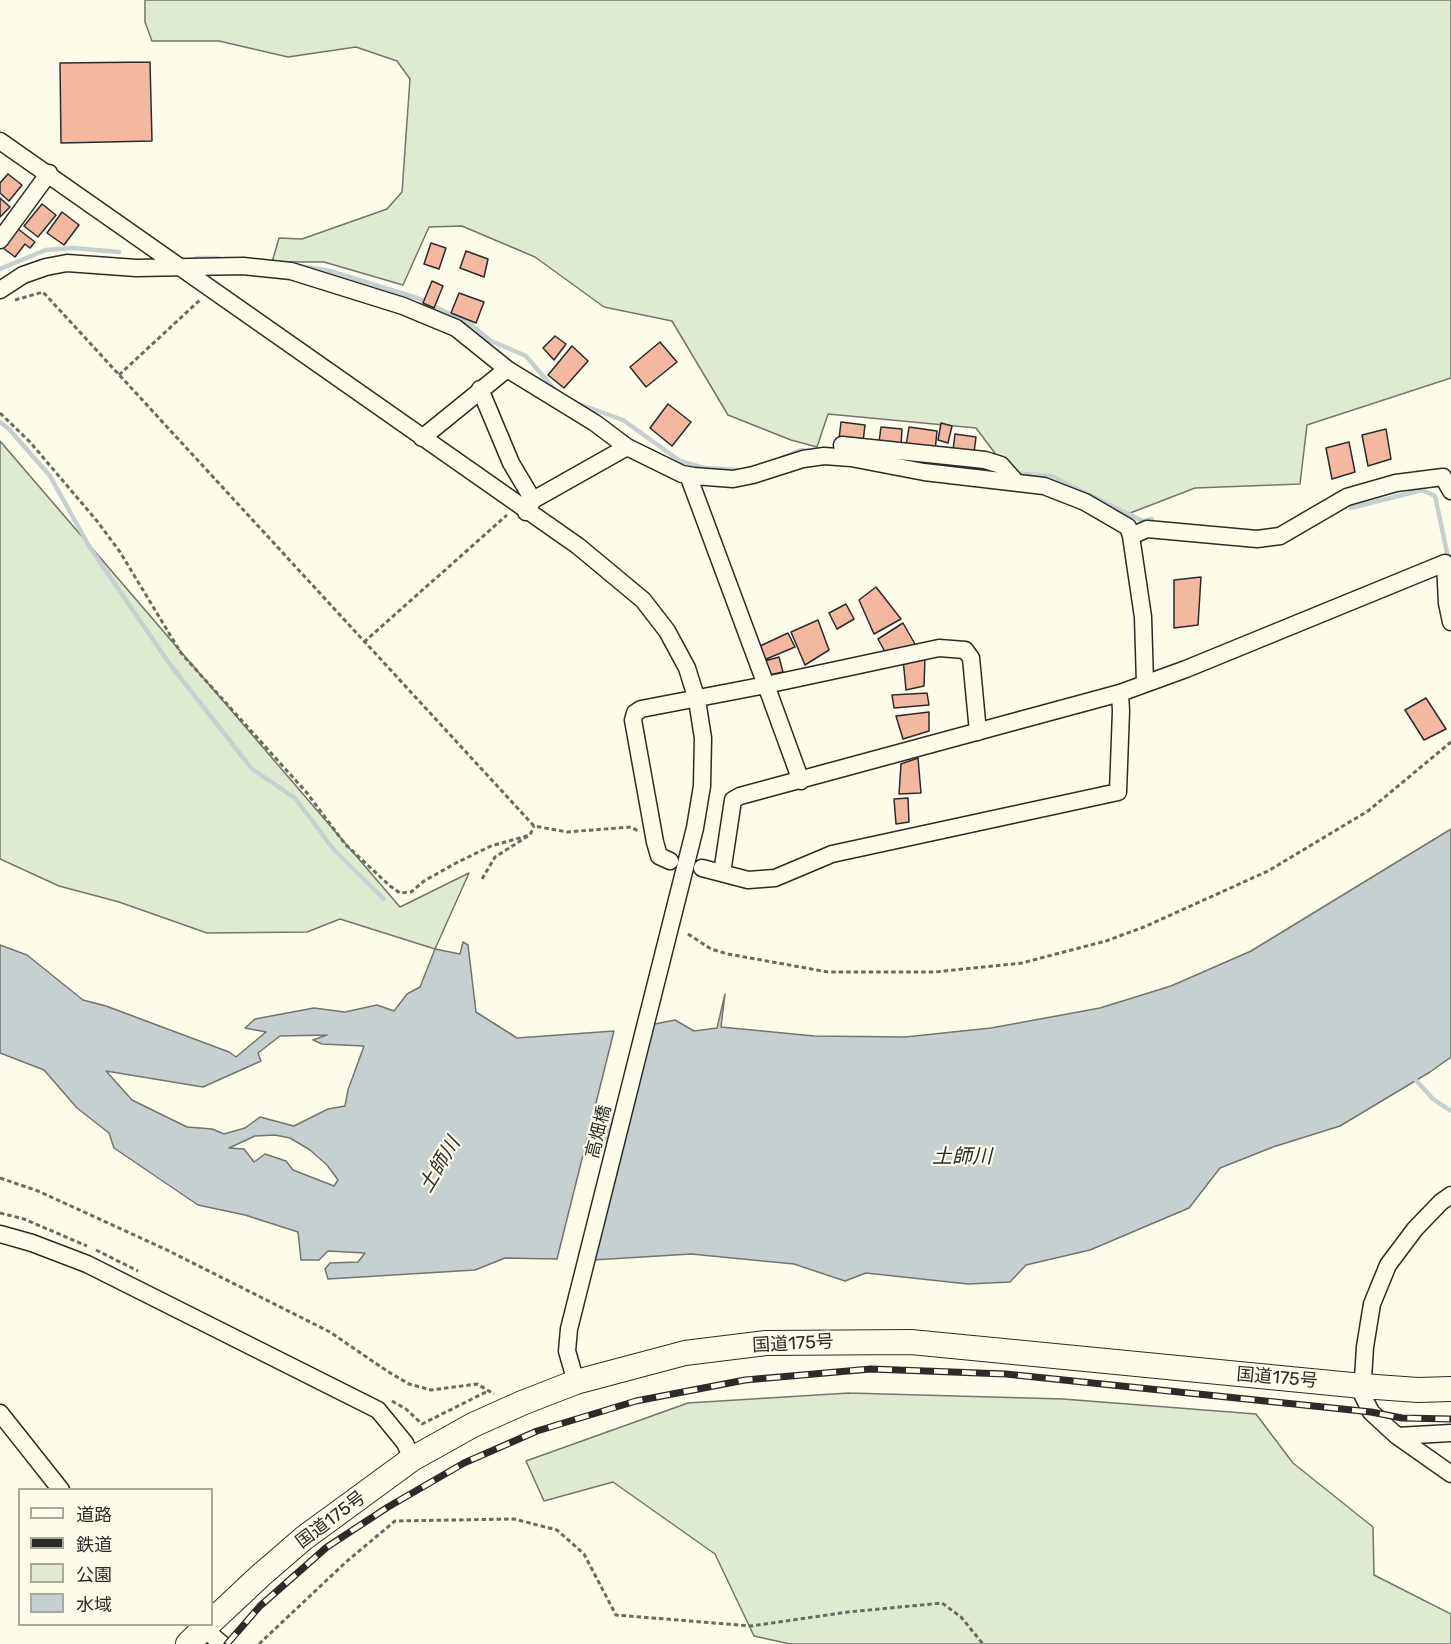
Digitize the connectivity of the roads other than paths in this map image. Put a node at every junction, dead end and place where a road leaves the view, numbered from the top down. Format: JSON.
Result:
{"nodes":[{"id":1,"x":0,"y":141,"type":"edge"},
{"id":2,"x":49,"y":173,"type":"junction"},
{"id":3,"x":0,"y":240,"type":"edge"},
{"id":4,"x":180,"y":269,"type":"junction"},
{"id":5,"x":5,"y":296,"type":"edge"},
{"id":6,"x":507,"y":369,"type":"junction"},
{"id":7,"x":480,"y":389,"type":"junction"},
{"id":8,"x":422,"y":438,"type":"junction"},
{"id":9,"x":842,"y":445,"type":"dead end"},
{"id":10,"x":627,"y":447,"type":"junction"},
{"id":11,"x":688,"y":475,"type":"junction"},
{"id":12,"x":1017,"y":483,"type":"junction"},
{"id":13,"x":1451,"y":490,"type":"edge"},
{"id":14,"x":524,"y":508,"type":"junction"},
{"id":15,"x":1131,"y":536,"type":"junction"},
{"id":16,"x":1448,"y":562,"type":"edge"},
{"id":17,"x":1451,"y":622,"type":"edge"},
{"id":18,"x":1145,"y":683,"type":"junction"},
{"id":19,"x":766,"y":685,"type":"junction"},
{"id":20,"x":1120,"y":693,"type":"junction"},
{"id":21,"x":697,"y":700,"type":"junction"},
{"id":22,"x":978,"y":732,"type":"junction"},
{"id":23,"x":801,"y":781,"type":"junction"},
{"id":24,"x":670,"y":861,"type":"dead end"},
{"id":25,"x":702,"y":868,"type":"dead end"},
{"id":26,"x":722,"y":873,"type":"junction"},
{"id":27,"x":1451,"y":1195,"type":"edge"},
{"id":28,"x":0,"y":1234,"type":"edge"},
{"id":29,"x":576,"y":1382,"type":"junction"},
{"id":30,"x":1362,"y":1386,"type":"junction"},
{"id":31,"x":1451,"y":1389,"type":"edge"},
{"id":32,"x":0,"y":1413,"type":"edge"},
{"id":33,"x":1451,"y":1433,"type":"edge"},
{"id":34,"x":1397,"y":1436,"type":"junction"},
{"id":35,"x":412,"y":1459,"type":"junction"},
{"id":36,"x":1451,"y":1473,"type":"edge"},
{"id":37,"x":59,"y":1488,"type":"edge"},
{"id":38,"x":213,"y":1619,"type":"edge"},
{"id":39,"x":202,"y":1629,"type":"edge"},
{"id":40,"x":222,"y":1644,"type":"edge"}],
"edges":[{"from":1,"to":2,"type":"street","name":"高畑橋"},
{"from":2,"to":3,"type":"street"},
{"from":2,"to":4,"type":"street","name":"高畑橋"},
{"from":4,"to":5,"type":"street"},
{"from":4,"to":6,"type":"street"},
{"from":4,"to":8,"type":"street","name":"高畑橋"},
{"from":6,"to":7,"type":"street"},
{"from":6,"to":10,"type":"street"},
{"from":7,"to":8,"type":"street"},
{"from":7,"to":14,"type":"street"},
{"from":8,"to":14,"type":"street","name":"高畑橋"},
{"from":9,"to":12,"type":"street"},
{"from":10,"to":11,"type":"street"},
{"from":10,"to":14,"type":"street"},
{"from":11,"to":12,"type":"street"},
{"from":11,"to":19,"type":"street"},
{"from":12,"to":15,"type":"street"},
{"from":13,"to":15,"type":"street"},
{"from":14,"to":21,"type":"street","name":"高畑橋"},
{"from":15,"to":18,"type":"street"},
{"from":16,"to":17,"type":"street"},
{"from":16,"to":18,"type":"street"},
{"from":18,"to":20,"type":"street"},
{"from":19,"to":21,"type":"street"},
{"from":19,"to":22,"type":"street"},
{"from":19,"to":23,"type":"street"},
{"from":20,"to":22,"type":"street"},
{"from":20,"to":26,"type":"street"},
{"from":21,"to":24,"type":"street"},
{"from":21,"to":29,"type":"street","name":"高畑橋"},
{"from":22,"to":23,"type":"street"},
{"from":23,"to":26,"type":"street"},
{"from":25,"to":26,"type":"street"},
{"from":27,"to":30,"type":"street"},
{"from":28,"to":35,"type":"street"},
{"from":29,"to":30,"type":"highway","name":"国道175号"},
{"from":29,"to":35,"type":"highway","name":"国道175号"},
{"from":30,"to":31,"type":"highway","name":"国道175号"},
{"from":30,"to":34,"type":"street"},
{"from":32,"to":37,"type":"street"},
{"from":33,"to":34,"type":"street"},
{"from":34,"to":36,"type":"street"},
{"from":35,"to":38,"type":"highway","name":"国道175号"},
{"from":39,"to":40,"type":"street"}]}
